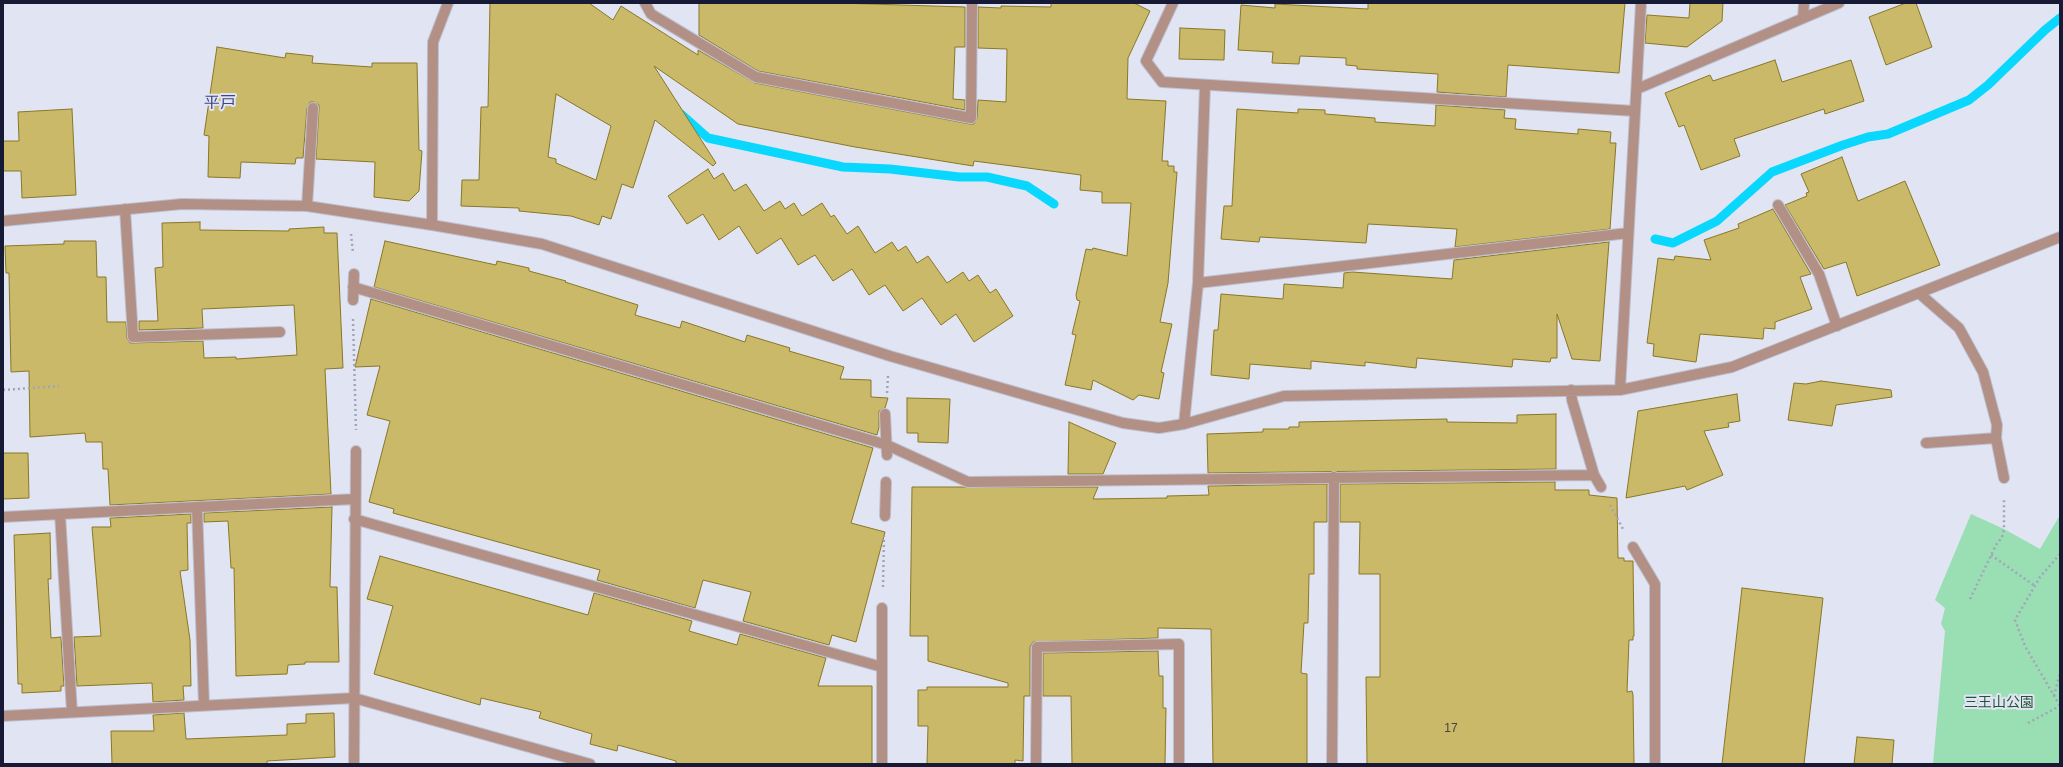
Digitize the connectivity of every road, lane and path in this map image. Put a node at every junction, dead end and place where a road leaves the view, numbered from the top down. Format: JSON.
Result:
{"nodes":[{"id":1,"x":448,"y":3,"type":"edge"},
{"id":2,"x":645,"y":3,"type":"edge"},
{"id":3,"x":972,"y":3,"type":"edge"},
{"id":4,"x":1173,"y":3,"type":"edge"},
{"id":5,"x":1641,"y":3,"type":"edge"},
{"id":6,"x":1804,"y":3,"type":"edge"},
{"id":7,"x":1838,"y":3,"type":"edge"},
{"id":8,"x":1803,"y":18,"type":"junction"},
{"id":9,"x":1206,"y":85,"type":"junction"},
{"id":10,"x":1636,"y":89,"type":"junction"},
{"id":11,"x":313,"y":108,"type":"dead end"},
{"id":12,"x":1635,"y":112,"type":"junction"},
{"id":13,"x":1778,"y":205,"type":"dead end"},
{"id":14,"x":307,"y":206,"type":"junction"},
{"id":15,"x":125,"y":210,"type":"junction"},
{"id":16,"x":3,"y":221,"type":"edge"},
{"id":17,"x":432,"y":225,"type":"junction"},
{"id":18,"x":1628,"y":233,"type":"junction"},
{"id":19,"x":2060,"y":238,"type":"edge"},
{"id":20,"x":354,"y":274,"type":"dead end"},
{"id":21,"x":1198,"y":283,"type":"junction"},
{"id":22,"x":353,"y":287,"type":"junction"},
{"id":23,"x":1920,"y":294,"type":"junction"},
{"id":24,"x":353,"y":300,"type":"dead end"},
{"id":25,"x":1837,"y":326,"type":"junction"},
{"id":26,"x":354,"y":328,"type":"dead end"},
{"id":27,"x":280,"y":332,"type":"dead end"},
{"id":28,"x":59,"y":386,"type":"dead end"},
{"id":29,"x":3,"y":390,"type":"edge"},
{"id":30,"x":1571,"y":390,"type":"junction"},
{"id":31,"x":1620,"y":390,"type":"junction"},
{"id":32,"x":885,"y":414,"type":"dead end"},
{"id":33,"x":1184,"y":424,"type":"junction"},
{"id":34,"x":356,"y":429,"type":"dead end"},
{"id":35,"x":1996,"y":438,"type":"junction"},
{"id":36,"x":1926,"y":443,"type":"dead end"},
{"id":37,"x":887,"y":450,"type":"junction"},
{"id":38,"x":356,"y":451,"type":"dead end"},
{"id":39,"x":1594,"y":475,"type":"junction"},
{"id":40,"x":1334,"y":477,"type":"junction"},
{"id":41,"x":2004,"y":478,"type":"joint"},
{"id":42,"x":886,"y":482,"type":"dead end"},
{"id":43,"x":1600,"y":487,"type":"joint"},
{"id":44,"x":355,"y":499,"type":"junction"},
{"id":45,"x":197,"y":507,"type":"junction"},
{"id":46,"x":60,"y":514,"type":"junction"},
{"id":47,"x":885,"y":516,"type":"dead end"},
{"id":48,"x":3,"y":517,"type":"edge"},
{"id":49,"x":354,"y":518,"type":"junction"},
{"id":50,"x":884,"y":539,"type":"dead end"},
{"id":51,"x":1633,"y":547,"type":"joint"},
{"id":52,"x":2060,"y":554,"type":"edge"},
{"id":53,"x":1992,"y":555,"type":"junction"},
{"id":54,"x":884,"y":579,"type":"dead end"},
{"id":55,"x":2035,"y":586,"type":"junction"},
{"id":56,"x":1970,"y":599,"type":"dead end"},
{"id":57,"x":882,"y":608,"type":"dead end"},
{"id":58,"x":882,"y":667,"type":"junction"},
{"id":59,"x":2060,"y":673,"type":"edge"},
{"id":60,"x":2054,"y":696,"type":"junction"},
{"id":61,"x":354,"y":698,"type":"junction"},
{"id":62,"x":204,"y":705,"type":"junction"},
{"id":63,"x":2060,"y":706,"type":"edge"},
{"id":64,"x":72,"y":712,"type":"junction"},
{"id":65,"x":3,"y":716,"type":"edge"},
{"id":66,"x":2028,"y":723,"type":"dead end"},
{"id":67,"x":354,"y":764,"type":"edge"},
{"id":68,"x":590,"y":764,"type":"edge"},
{"id":69,"x":882,"y":764,"type":"edge"},
{"id":70,"x":1036,"y":764,"type":"edge"},
{"id":71,"x":1179,"y":764,"type":"edge"},
{"id":72,"x":1332,"y":764,"type":"edge"},
{"id":73,"x":1655,"y":764,"type":"edge"}],
"edges":[{"from":1,"to":17,"type":"street"},
{"from":2,"to":3,"type":"street"},
{"from":4,"to":9,"type":"street"},
{"from":5,"to":10,"type":"street"},
{"from":6,"to":8,"type":"street"},
{"from":7,"to":8,"type":"street"},
{"from":8,"to":10,"type":"street"},
{"from":9,"to":12,"type":"street"},
{"from":9,"to":21,"type":"street"},
{"from":10,"to":12,"type":"street"},
{"from":11,"to":14,"type":"street"},
{"from":12,"to":18,"type":"street"},
{"from":13,"to":25,"type":"street"},
{"from":14,"to":15,"type":"street"},
{"from":14,"to":17,"type":"street"},
{"from":15,"to":16,"type":"street"},
{"from":15,"to":27,"type":"street"},
{"from":17,"to":33,"type":"street"},
{"from":18,"to":21,"type":"street"},
{"from":18,"to":31,"type":"street"},
{"from":19,"to":23,"type":"street"},
{"from":20,"to":22,"type":"street"},
{"from":21,"to":33,"type":"street"},
{"from":22,"to":24,"type":"street"},
{"from":22,"to":37,"type":"street"},
{"from":23,"to":25,"type":"street"},
{"from":23,"to":35,"type":"street"},
{"from":25,"to":31,"type":"street"},
{"from":26,"to":34,"type":"path"},
{"from":28,"to":29,"type":"path"},
{"from":30,"to":31,"type":"street"},
{"from":30,"to":33,"type":"street"},
{"from":30,"to":39,"type":"street"},
{"from":32,"to":37,"type":"street"},
{"from":35,"to":36,"type":"street"},
{"from":35,"to":41,"type":"street"},
{"from":37,"to":40,"type":"street"},
{"from":38,"to":44,"type":"street"},
{"from":39,"to":40,"type":"street"},
{"from":39,"to":43,"type":"street"},
{"from":40,"to":72,"type":"street"},
{"from":41,"to":53,"type":"path"},
{"from":42,"to":47,"type":"street"},
{"from":43,"to":51,"type":"path"},
{"from":44,"to":45,"type":"street"},
{"from":44,"to":49,"type":"street"},
{"from":45,"to":46,"type":"street"},
{"from":45,"to":62,"type":"street"},
{"from":46,"to":48,"type":"street"},
{"from":46,"to":64,"type":"street"},
{"from":49,"to":58,"type":"street"},
{"from":49,"to":61,"type":"street"},
{"from":50,"to":54,"type":"path"},
{"from":51,"to":73,"type":"street"},
{"from":52,"to":55,"type":"path"},
{"from":53,"to":55,"type":"path"},
{"from":53,"to":56,"type":"path"},
{"from":55,"to":60,"type":"path"},
{"from":57,"to":58,"type":"street"},
{"from":58,"to":69,"type":"street"},
{"from":59,"to":60,"type":"path"},
{"from":60,"to":63,"type":"path"},
{"from":61,"to":62,"type":"street"},
{"from":61,"to":67,"type":"street"},
{"from":61,"to":68,"type":"street"},
{"from":62,"to":64,"type":"street"},
{"from":63,"to":66,"type":"path"},
{"from":64,"to":65,"type":"street"},
{"from":70,"to":71,"type":"street"}]}
